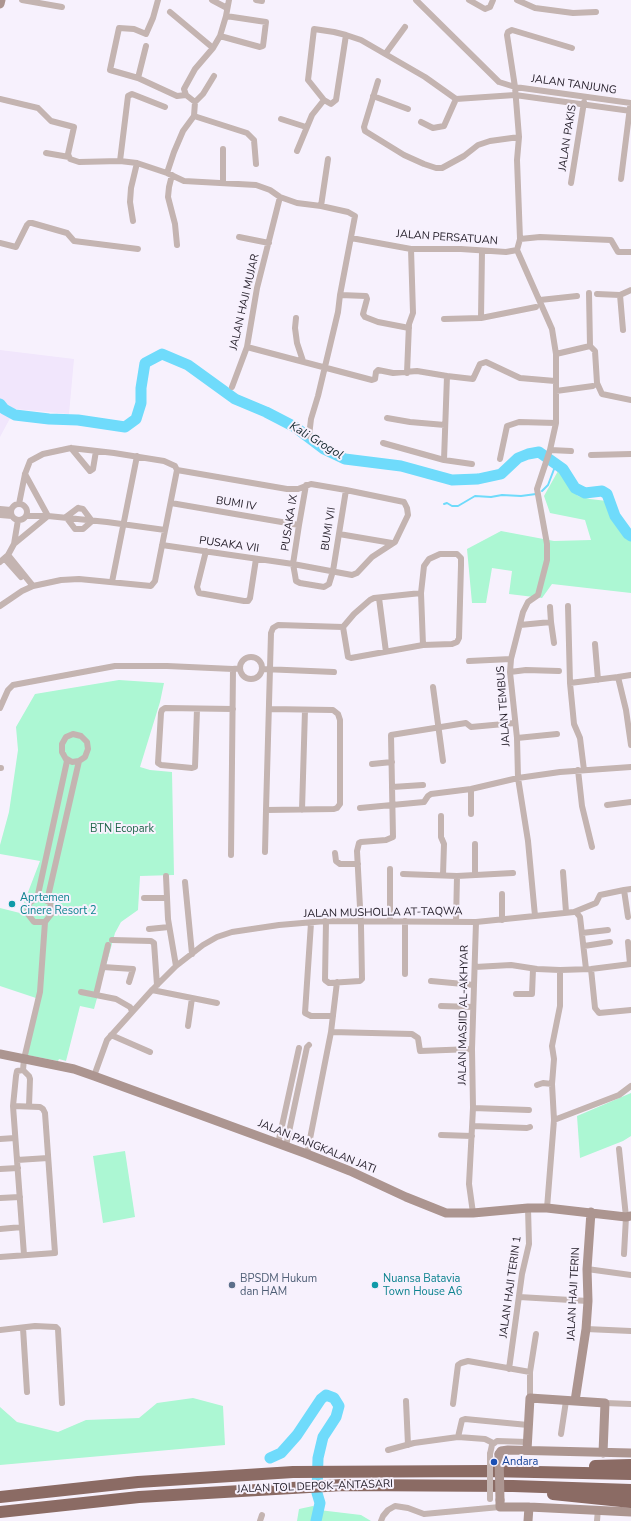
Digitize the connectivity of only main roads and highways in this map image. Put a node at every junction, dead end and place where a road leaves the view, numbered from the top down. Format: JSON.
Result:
{"nodes":[{"id":1,"x":631,"y":1465,"type":"edge"},
{"id":2,"x":288,"y":1472,"type":"junction"},
{"id":3,"x":514,"y":1473,"type":"junction"},
{"id":4,"x":631,"y":1474,"type":"edge"},
{"id":5,"x":512,"y":1486,"type":"junction"},
{"id":6,"x":284,"y":1488,"type":"junction"},
{"id":7,"x":631,"y":1490,"type":"edge"},
{"id":8,"x":0,"y":1497,"type":"edge"},
{"id":9,"x":631,"y":1502,"type":"edge"},
{"id":10,"x":0,"y":1512,"type":"edge"}],
"edges":[{"from":1,"to":3,"type":"highway"},
{"from":2,"to":3,"type":"highway","name":"JALAN TOL DEPOK–ANTASARI"},
{"from":2,"to":6,"type":"highway"},
{"from":2,"to":8,"type":"highway","name":"JALAN TOL DEPOK–ANTASARI"},
{"from":3,"to":4,"type":"highway","name":"JALAN TOL DEPOK–ANTASARI"},
{"from":5,"to":6,"type":"highway","name":"JALAN TOL DEPOK–ANTASARI"},
{"from":5,"to":7,"type":"highway","name":"JALAN TOL DEPOK–ANTASARI"},
{"from":5,"to":9,"type":"highway"},
{"from":6,"to":10,"type":"highway","name":"JALAN TOL DEPOK–ANTASARI"}]}
